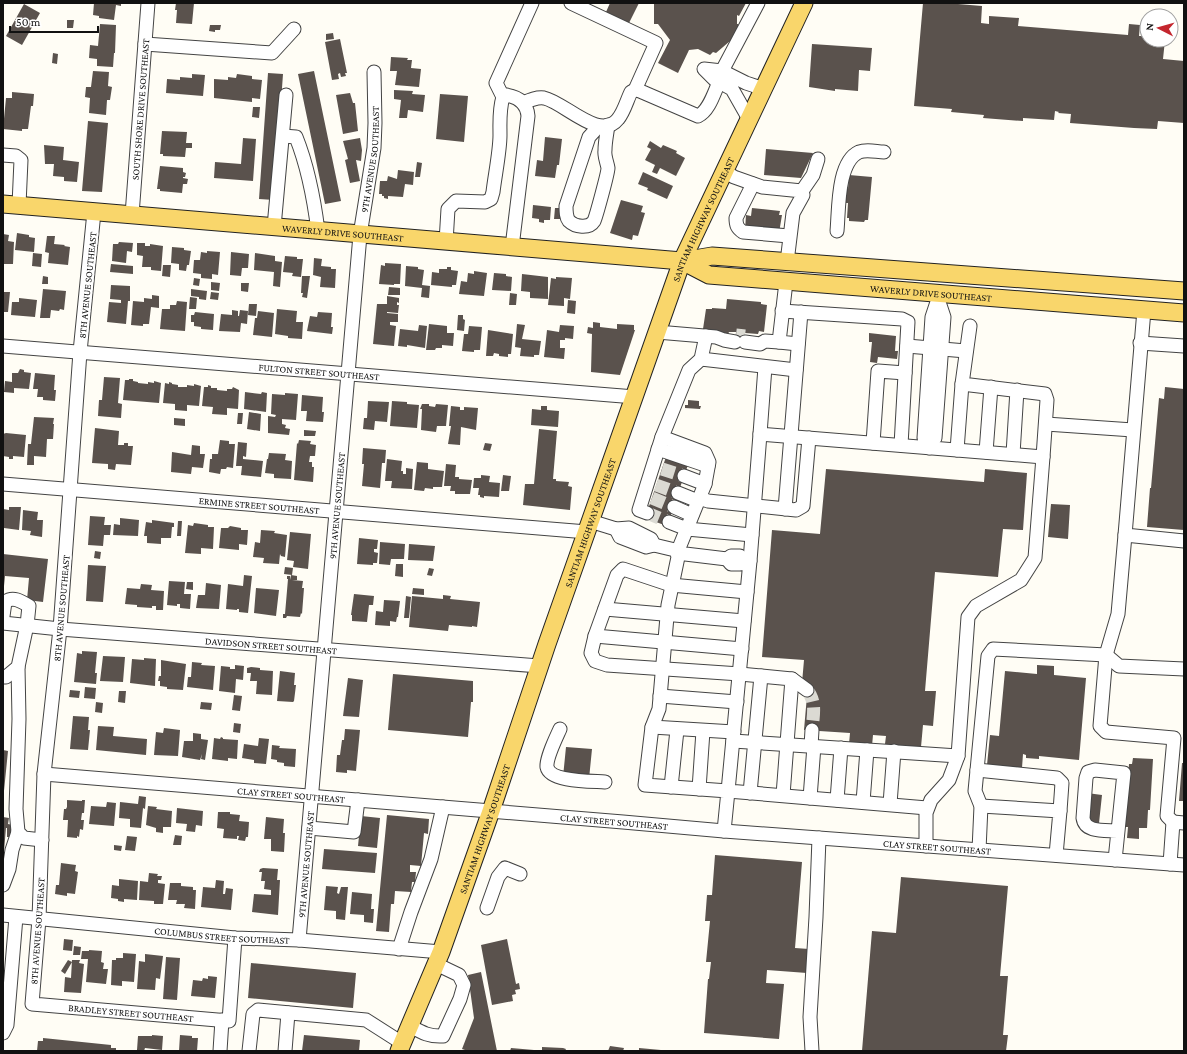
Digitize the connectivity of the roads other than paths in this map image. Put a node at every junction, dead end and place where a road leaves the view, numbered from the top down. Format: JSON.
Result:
{"nodes":[{"id":1,"x":148,"y":3,"type":"edge"},
{"id":2,"x":532,"y":3,"type":"edge"},
{"id":3,"x":571,"y":3,"type":"edge"},
{"id":4,"x":758,"y":3,"type":"edge"},
{"id":5,"x":804,"y":3,"type":"edge"},
{"id":6,"x":294,"y":29,"type":"dead end"},
{"id":7,"x":145,"y":44,"type":"junction"},
{"id":8,"x":374,"y":72,"type":"dead end"},
{"id":9,"x":721,"y":77,"type":"junction"},
{"id":10,"x":764,"y":88,"type":"junction"},
{"id":11,"x":638,"y":90,"type":"junction"},
{"id":12,"x":286,"y":95,"type":"dead end"},
{"id":13,"x":503,"y":97,"type":"junction"},
{"id":14,"x":523,"y":103,"type":"junction"},
{"id":15,"x":749,"y":119,"type":"junction"},
{"id":16,"x":604,"y":126,"type":"junction"},
{"id":17,"x":283,"y":136,"type":"junction"},
{"id":18,"x":884,"y":152,"type":"dead end"},
{"id":19,"x":3,"y":155,"type":"edge"},
{"id":20,"x":818,"y":159,"type":"dead end"},
{"id":21,"x":724,"y":171,"type":"junction"},
{"id":22,"x":753,"y":184,"type":"junction"},
{"id":23,"x":802,"y":191,"type":"junction"},
{"id":24,"x":11,"y":205,"type":"edge"},
{"id":25,"x":94,"y":212,"type":"junction"},
{"id":26,"x":132,"y":215,"type":"junction"},
{"id":27,"x":274,"y":227,"type":"junction"},
{"id":28,"x":318,"y":231,"type":"junction"},
{"id":29,"x":838,"y":231,"type":"dead end"},
{"id":30,"x":360,"y":235,"type":"junction"},
{"id":31,"x":789,"y":236,"type":"junction"},
{"id":32,"x":446,"y":242,"type":"junction"},
{"id":33,"x":512,"y":247,"type":"junction"},
{"id":34,"x":682,"y":261,"type":"junction"},
{"id":35,"x":787,"y":262,"type":"junction"},
{"id":36,"x":947,"y":274,"type":"junction"},
{"id":37,"x":1031,"y":280,"type":"junction"},
{"id":38,"x":786,"y":282,"type":"junction"},
{"id":39,"x":855,"y":287,"type":"junction"},
{"id":40,"x":1184,"y":291,"type":"edge"},
{"id":41,"x":939,"y":296,"type":"junction"},
{"id":42,"x":1184,"y":304,"type":"edge"},
{"id":43,"x":1144,"y":310,"type":"junction"},
{"id":44,"x":782,"y":311,"type":"junction"},
{"id":45,"x":801,"y":312,"type":"junction"},
{"id":46,"x":1184,"y":313,"type":"edge"},
{"id":47,"x":970,"y":326,"type":"dead end"},
{"id":48,"x":657,"y":332,"type":"junction"},
{"id":49,"x":711,"y":336,"type":"junction"},
{"id":50,"x":779,"y":342,"type":"junction"},
{"id":51,"x":1140,"y":343,"type":"junction"},
{"id":52,"x":798,"y":344,"type":"junction"},
{"id":53,"x":3,"y":346,"type":"edge"},
{"id":54,"x":907,"y":346,"type":"junction"},
{"id":55,"x":1184,"y":346,"type":"edge"},
{"id":56,"x":935,"y":349,"type":"junction"},
{"id":57,"x":966,"y":351,"type":"junction"},
{"id":58,"x":80,"y":352,"type":"junction"},
{"id":59,"x":701,"y":359,"type":"junction"},
{"id":60,"x":766,"y":367,"type":"junction"},
{"id":61,"x":796,"y":370,"type":"junction"},
{"id":62,"x":905,"y":373,"type":"junction"},
{"id":63,"x":348,"y":374,"type":"junction"},
{"id":64,"x":962,"y":384,"type":"junction"},
{"id":65,"x":991,"y":387,"type":"junction"},
{"id":66,"x":1017,"y":390,"type":"junction"},
{"id":67,"x":635,"y":397,"type":"junction"},
{"id":68,"x":1046,"y":424,"type":"junction"},
{"id":69,"x":1133,"y":430,"type":"junction"},
{"id":70,"x":760,"y":434,"type":"junction"},
{"id":71,"x":791,"y":437,"type":"junction"},
{"id":72,"x":809,"y":438,"type":"junction"},
{"id":73,"x":660,"y":443,"type":"junction"},
{"id":74,"x":873,"y":443,"type":"junction"},
{"id":75,"x":901,"y":445,"type":"junction"},
{"id":76,"x":929,"y":445,"type":"junction"},
{"id":77,"x":957,"y":450,"type":"junction"},
{"id":78,"x":986,"y":452,"type":"junction"},
{"id":79,"x":1013,"y":454,"type":"junction"},
{"id":80,"x":1043,"y":457,"type":"junction"},
{"id":81,"x":684,"y":476,"type":"tunnel mouth"},
{"id":82,"x":3,"y":484,"type":"edge"},
{"id":83,"x":705,"y":484,"type":"junction"},
{"id":84,"x":70,"y":489,"type":"junction"},
{"id":85,"x":678,"y":493,"type":"tunnel mouth"},
{"id":86,"x":698,"y":500,"type":"junction"},
{"id":87,"x":754,"y":506,"type":"junction"},
{"id":88,"x":674,"y":508,"type":"tunnel mouth"},
{"id":89,"x":785,"y":508,"type":"junction"},
{"id":90,"x":336,"y":511,"type":"junction"},
{"id":91,"x":647,"y":513,"type":"dead end"},
{"id":92,"x":692,"y":515,"type":"junction"},
{"id":93,"x":668,"y":522,"type":"tunnel mouth"},
{"id":94,"x":589,"y":526,"type":"junction"},
{"id":95,"x":687,"y":529,"type":"junction"},
{"id":96,"x":752,"y":535,"type":"junction"},
{"id":97,"x":1125,"y":535,"type":"junction"},
{"id":98,"x":1184,"y":541,"type":"edge"},
{"id":99,"x":677,"y":553,"type":"junction"},
{"id":100,"x":746,"y":561,"type":"junction"},
{"id":101,"x":671,"y":585,"type":"junction"},
{"id":102,"x":747,"y":592,"type":"junction"},
{"id":103,"x":605,"y":609,"type":"junction"},
{"id":104,"x":667,"y":614,"type":"junction"},
{"id":105,"x":3,"y":616,"type":"edge"},
{"id":106,"x":744,"y":621,"type":"junction"},
{"id":107,"x":3,"y":623,"type":"edge"},
{"id":108,"x":27,"y":625,"type":"junction"},
{"id":109,"x":60,"y":629,"type":"junction"},
{"id":110,"x":595,"y":636,"type":"junction"},
{"id":111,"x":664,"y":642,"type":"junction"},
{"id":112,"x":742,"y":649,"type":"junction"},
{"id":113,"x":324,"y":650,"type":"junction"},
{"id":114,"x":1106,"y":656,"type":"junction"},
{"id":115,"x":540,"y":666,"type":"junction"},
{"id":116,"x":18,"y":667,"type":"junction"},
{"id":117,"x":662,"y":669,"type":"junction"},
{"id":118,"x":1184,"y":669,"type":"edge"},
{"id":119,"x":740,"y":674,"type":"junction"},
{"id":120,"x":761,"y":676,"type":"junction"},
{"id":121,"x":4,"y":677,"type":"edge"},
{"id":122,"x":792,"y":679,"type":"junction"},
{"id":123,"x":808,"y":690,"type":"tunnel mouth"},
{"id":124,"x":660,"y":696,"type":"junction"},
{"id":125,"x":737,"y":702,"type":"junction"},
{"id":126,"x":652,"y":727,"type":"junction"},
{"id":127,"x":560,"y":729,"type":"dead end"},
{"id":128,"x":677,"y":730,"type":"junction"},
{"id":129,"x":812,"y":730,"type":"tunnel mouth"},
{"id":130,"x":703,"y":731,"type":"junction"},
{"id":131,"x":733,"y":737,"type":"junction"},
{"id":132,"x":1179,"y":738,"type":"edge"},
{"id":133,"x":755,"y":742,"type":"junction"},
{"id":134,"x":787,"y":744,"type":"junction"},
{"id":135,"x":813,"y":746,"type":"junction"},
{"id":136,"x":842,"y":748,"type":"junction"},
{"id":137,"x":867,"y":750,"type":"junction"},
{"id":138,"x":894,"y":751,"type":"junction"},
{"id":139,"x":958,"y":756,"type":"junction"},
{"id":140,"x":977,"y":770,"type":"junction"},
{"id":141,"x":44,"y":774,"type":"junction"},
{"id":142,"x":605,"y":782,"type":"dead end"},
{"id":143,"x":671,"y":787,"type":"junction"},
{"id":144,"x":698,"y":789,"type":"junction"},
{"id":145,"x":728,"y":791,"type":"junction"},
{"id":146,"x":750,"y":793,"type":"junction"},
{"id":147,"x":783,"y":795,"type":"junction"},
{"id":148,"x":312,"y":796,"type":"junction"},
{"id":149,"x":810,"y":798,"type":"junction"},
{"id":150,"x":358,"y":800,"type":"junction"},
{"id":151,"x":837,"y":800,"type":"junction"},
{"id":152,"x":863,"y":802,"type":"junction"},
{"id":153,"x":890,"y":804,"type":"junction"},
{"id":154,"x":981,"y":806,"type":"junction"},
{"id":155,"x":443,"y":807,"type":"junction"},
{"id":156,"x":927,"y":808,"type":"junction"},
{"id":157,"x":491,"y":811,"type":"junction"},
{"id":158,"x":1060,"y":812,"type":"junction"},
{"id":159,"x":1179,"y":823,"type":"edge"},
{"id":160,"x":309,"y":828,"type":"junction"},
{"id":161,"x":18,"y":832,"type":"junction"},
{"id":162,"x":724,"y":832,"type":"junction"},
{"id":163,"x":1118,"y":832,"type":"junction"},
{"id":164,"x":819,"y":838,"type":"junction"},
{"id":165,"x":42,"y":840,"type":"junction"},
{"id":166,"x":926,"y":846,"type":"junction"},
{"id":167,"x":979,"y":850,"type":"junction"},
{"id":168,"x":1056,"y":855,"type":"junction"},
{"id":169,"x":1115,"y":860,"type":"junction"},
{"id":170,"x":1170,"y":864,"type":"junction"},
{"id":171,"x":1184,"y":866,"type":"edge"},
{"id":172,"x":520,"y":874,"type":"dead end"},
{"id":173,"x":3,"y":885,"type":"edge"},
{"id":174,"x":487,"y":908,"type":"dead end"},
{"id":175,"x":9,"y":916,"type":"edge"},
{"id":176,"x":39,"y":919,"type":"junction"},
{"id":177,"x":235,"y":938,"type":"junction"},
{"id":178,"x":299,"y":940,"type":"junction"},
{"id":179,"x":399,"y":949,"type":"junction"},
{"id":180,"x":438,"y":958,"type":"junction"},
{"id":181,"x":6,"y":1003,"type":"edge"},
{"id":182,"x":32,"y":1004,"type":"joint"},
{"id":183,"x":288,"y":1013,"type":"junction"},
{"id":184,"x":226,"y":1020,"type":"junction"},
{"id":185,"x":410,"y":1026,"type":"junction"},
{"id":186,"x":3,"y":1033,"type":"edge"},
{"id":187,"x":400,"y":1047,"type":"edge"},
{"id":188,"x":220,"y":1051,"type":"edge"},
{"id":189,"x":249,"y":1051,"type":"edge"},
{"id":190,"x":285,"y":1051,"type":"edge"},
{"id":191,"x":812,"y":1051,"type":"edge"}],
"edges":[{"from":1,"to":7,"type":"street","name":"SOUTH SHORE DRIVE SOUTHEAST"},
{"from":2,"to":13,"type":"street"},
{"from":3,"to":11,"type":"street"},
{"from":4,"to":9,"type":"street"},
{"from":5,"to":10,"type":"main road","name":"SANTIAM HIGHWAY SOUTHEAST"},
{"from":6,"to":7,"type":"street"},
{"from":7,"to":26,"type":"street","name":"SOUTH SHORE DRIVE SOUTHEAST"},
{"from":8,"to":30,"type":"street","name":"9TH AVENUE SOUTHEAST"},
{"from":9,"to":10,"type":"street"},
{"from":9,"to":11,"type":"street"},
{"from":9,"to":15,"type":"street"},
{"from":10,"to":15,"type":"main road","name":"SANTIAM HIGHWAY SOUTHEAST"},
{"from":11,"to":16,"type":"street"},
{"from":12,"to":17,"type":"street"},
{"from":13,"to":14,"type":"street"},
{"from":13,"to":32,"type":"street"},
{"from":14,"to":16,"type":"street"},
{"from":14,"to":33,"type":"street"},
{"from":15,"to":21,"type":"main road","name":"SANTIAM HIGHWAY SOUTHEAST"},
{"from":16,"to":16,"type":"street"},
{"from":17,"to":27,"type":"street"},
{"from":17,"to":28,"type":"street"},
{"from":18,"to":29,"type":"street"},
{"from":19,"to":24,"type":"street"},
{"from":20,"to":23,"type":"street"},
{"from":21,"to":22,"type":"street"},
{"from":21,"to":34,"type":"main road","name":"SANTIAM HIGHWAY SOUTHEAST"},
{"from":22,"to":23,"type":"street"},
{"from":22,"to":31,"type":"street"},
{"from":23,"to":31,"type":"street"},
{"from":24,"to":25,"type":"main road","name":"WAVERLY DRIVE SOUTHEAST"},
{"from":25,"to":26,"type":"main road","name":"WAVERLY DRIVE SOUTHEAST"},
{"from":25,"to":58,"type":"street","name":"8TH AVENUE SOUTHEAST"},
{"from":26,"to":27,"type":"main road","name":"WAVERLY DRIVE SOUTHEAST"},
{"from":27,"to":28,"type":"main road","name":"WAVERLY DRIVE SOUTHEAST"},
{"from":28,"to":30,"type":"main road","name":"WAVERLY DRIVE SOUTHEAST"},
{"from":30,"to":32,"type":"main road","name":"WAVERLY DRIVE SOUTHEAST"},
{"from":30,"to":63,"type":"street","name":"9TH AVENUE SOUTHEAST"},
{"from":31,"to":35,"type":"street"},
{"from":32,"to":33,"type":"main road","name":"WAVERLY DRIVE SOUTHEAST"},
{"from":33,"to":34,"type":"main road","name":"WAVERLY DRIVE SOUTHEAST"},
{"from":34,"to":35,"type":"main road","name":"WAVERLY DRIVE SOUTHEAST"},
{"from":34,"to":38,"type":"main road","name":"WAVERLY DRIVE SOUTHEAST"},
{"from":34,"to":48,"type":"main road","name":"SANTIAM HIGHWAY SOUTHEAST"},
{"from":35,"to":36,"type":"main road","name":"WAVERLY DRIVE SOUTHEAST"},
{"from":36,"to":37,"type":"main road","name":"WAVERLY DRIVE SOUTHEAST"},
{"from":36,"to":39,"type":"main road"},
{"from":37,"to":40,"type":"main road","name":"WAVERLY DRIVE SOUTHEAST"},
{"from":37,"to":41,"type":"main road"},
{"from":38,"to":39,"type":"main road","name":"WAVERLY DRIVE SOUTHEAST"},
{"from":38,"to":44,"type":"street"},
{"from":39,"to":41,"type":"main road","name":"WAVERLY DRIVE SOUTHEAST"},
{"from":41,"to":43,"type":"main road","name":"WAVERLY DRIVE SOUTHEAST"},
{"from":41,"to":56,"type":"street"},
{"from":42,"to":43,"type":"main road"},
{"from":43,"to":46,"type":"main road","name":"WAVERLY DRIVE SOUTHEAST"},
{"from":43,"to":51,"type":"street"},
{"from":44,"to":45,"type":"street"},
{"from":44,"to":50,"type":"street"},
{"from":45,"to":52,"type":"street"},
{"from":45,"to":54,"type":"street"},
{"from":47,"to":57,"type":"street"},
{"from":48,"to":49,"type":"street"},
{"from":48,"to":67,"type":"main road","name":"SANTIAM HIGHWAY SOUTHEAST"},
{"from":49,"to":50,"type":"street"},
{"from":49,"to":59,"type":"street"},
{"from":50,"to":52,"type":"street"},
{"from":51,"to":55,"type":"street"},
{"from":51,"to":69,"type":"street"},
{"from":52,"to":61,"type":"street"},
{"from":53,"to":58,"type":"street","name":"FULTON STREET SOUTHEAST"},
{"from":54,"to":56,"type":"street"},
{"from":54,"to":62,"type":"street"},
{"from":56,"to":57,"type":"street"},
{"from":56,"to":76,"type":"street"},
{"from":57,"to":64,"type":"street"},
{"from":58,"to":63,"type":"street","name":"FULTON STREET SOUTHEAST"},
{"from":58,"to":84,"type":"street","name":"8TH AVENUE SOUTHEAST"},
{"from":59,"to":60,"type":"street"},
{"from":59,"to":73,"type":"street"},
{"from":60,"to":61,"type":"street"},
{"from":60,"to":70,"type":"street"},
{"from":61,"to":71,"type":"street"},
{"from":62,"to":74,"type":"street"},
{"from":62,"to":75,"type":"street"},
{"from":63,"to":67,"type":"street","name":"FULTON STREET SOUTHEAST"},
{"from":63,"to":90,"type":"street","name":"9TH AVENUE SOUTHEAST"},
{"from":64,"to":65,"type":"street"},
{"from":64,"to":77,"type":"street"},
{"from":65,"to":66,"type":"street"},
{"from":65,"to":78,"type":"street"},
{"from":66,"to":68,"type":"street"},
{"from":66,"to":79,"type":"street"},
{"from":67,"to":94,"type":"main road","name":"SANTIAM HIGHWAY SOUTHEAST"},
{"from":68,"to":69,"type":"street"},
{"from":68,"to":80,"type":"street"},
{"from":69,"to":97,"type":"street"},
{"from":70,"to":71,"type":"street"},
{"from":70,"to":87,"type":"street"},
{"from":71,"to":72,"type":"street"},
{"from":71,"to":89,"type":"street"},
{"from":72,"to":74,"type":"street"},
{"from":72,"to":89,"type":"street"},
{"from":73,"to":83,"type":"street"},
{"from":73,"to":91,"type":"street"},
{"from":74,"to":75,"type":"street"},
{"from":75,"to":76,"type":"street"},
{"from":76,"to":77,"type":"street"},
{"from":77,"to":78,"type":"street"},
{"from":78,"to":79,"type":"street"},
{"from":79,"to":80,"type":"street"},
{"from":80,"to":139,"type":"street"},
{"from":81,"to":83,"type":"street"},
{"from":82,"to":84,"type":"street","name":"ERMINE STREET SOUTHEAST"},
{"from":83,"to":86,"type":"street"},
{"from":84,"to":90,"type":"street","name":"ERMINE STREET SOUTHEAST"},
{"from":84,"to":109,"type":"street","name":"8TH AVENUE SOUTHEAST"},
{"from":85,"to":86,"type":"street"},
{"from":86,"to":87,"type":"street"},
{"from":86,"to":92,"type":"street"},
{"from":87,"to":89,"type":"street"},
{"from":87,"to":96,"type":"street"},
{"from":88,"to":92,"type":"street"},
{"from":90,"to":94,"type":"street","name":"ERMINE STREET SOUTHEAST"},
{"from":90,"to":113,"type":"street","name":"9TH AVENUE SOUTHEAST"},
{"from":92,"to":95,"type":"street"},
{"from":93,"to":95,"type":"street"},
{"from":94,"to":99,"type":"street","name":"ERMINE STREET SOUTHEAST"},
{"from":94,"to":115,"type":"main road","name":"SANTIAM HIGHWAY SOUTHEAST"},
{"from":95,"to":96,"type":"street"},
{"from":95,"to":99,"type":"street"},
{"from":96,"to":100,"type":"street"},
{"from":97,"to":98,"type":"street"},
{"from":97,"to":114,"type":"street"},
{"from":99,"to":100,"type":"street"},
{"from":99,"to":101,"type":"street"},
{"from":100,"to":102,"type":"street"},
{"from":101,"to":102,"type":"street"},
{"from":101,"to":103,"type":"street"},
{"from":101,"to":104,"type":"street"},
{"from":102,"to":106,"type":"street"},
{"from":103,"to":104,"type":"street"},
{"from":103,"to":110,"type":"street"},
{"from":104,"to":106,"type":"street"},
{"from":104,"to":111,"type":"street"},
{"from":105,"to":108,"type":"street"},
{"from":106,"to":112,"type":"street"},
{"from":107,"to":108,"type":"street","name":"DAVIDSON STREET SOUTHEAST"},
{"from":108,"to":109,"type":"street","name":"DAVIDSON STREET SOUTHEAST"},
{"from":108,"to":116,"type":"street"},
{"from":109,"to":113,"type":"street","name":"DAVIDSON STREET SOUTHEAST"},
{"from":109,"to":141,"type":"street","name":"8TH AVENUE SOUTHEAST"},
{"from":110,"to":111,"type":"street"},
{"from":110,"to":117,"type":"street"},
{"from":111,"to":112,"type":"street"},
{"from":111,"to":117,"type":"street"},
{"from":112,"to":119,"type":"street"},
{"from":113,"to":115,"type":"street","name":"DAVIDSON STREET SOUTHEAST"},
{"from":113,"to":148,"type":"street","name":"9TH AVENUE SOUTHEAST"},
{"from":114,"to":118,"type":"street"},
{"from":114,"to":132,"type":"street"},
{"from":114,"to":140,"type":"street"},
{"from":115,"to":157,"type":"main road","name":"SANTIAM HIGHWAY SOUTHEAST"},
{"from":116,"to":121,"type":"street"},
{"from":116,"to":161,"type":"street"},
{"from":117,"to":119,"type":"street"},
{"from":117,"to":124,"type":"street"},
{"from":119,"to":120,"type":"street"},
{"from":119,"to":125,"type":"street"},
{"from":120,"to":122,"type":"street"},
{"from":120,"to":133,"type":"street"},
{"from":122,"to":123,"type":"street"},
{"from":122,"to":134,"type":"street"},
{"from":124,"to":125,"type":"street"},
{"from":124,"to":126,"type":"street"},
{"from":125,"to":131,"type":"street"},
{"from":126,"to":128,"type":"street"},
{"from":126,"to":143,"type":"street"},
{"from":127,"to":142,"type":"street"},
{"from":128,"to":130,"type":"street"},
{"from":128,"to":143,"type":"street"},
{"from":129,"to":135,"type":"street"},
{"from":130,"to":131,"type":"street"},
{"from":130,"to":144,"type":"street"},
{"from":131,"to":133,"type":"street"},
{"from":131,"to":145,"type":"street"},
{"from":132,"to":159,"type":"street"},
{"from":133,"to":134,"type":"street"},
{"from":133,"to":146,"type":"street"},
{"from":134,"to":135,"type":"street"},
{"from":134,"to":147,"type":"street"},
{"from":135,"to":136,"type":"street"},
{"from":135,"to":149,"type":"street"},
{"from":136,"to":137,"type":"street"},
{"from":136,"to":151,"type":"street"},
{"from":137,"to":138,"type":"street"},
{"from":137,"to":152,"type":"street"},
{"from":138,"to":139,"type":"street"},
{"from":138,"to":153,"type":"street"},
{"from":139,"to":156,"type":"street"},
{"from":140,"to":154,"type":"street"},
{"from":140,"to":158,"type":"street"},
{"from":141,"to":148,"type":"street","name":"CLAY STREET SOUTHEAST"},
{"from":141,"to":165,"type":"street","name":"8TH AVENUE SOUTHEAST"},
{"from":143,"to":144,"type":"street"},
{"from":144,"to":145,"type":"street"},
{"from":145,"to":146,"type":"street"},
{"from":145,"to":162,"type":"street"},
{"from":146,"to":147,"type":"street"},
{"from":147,"to":149,"type":"street"},
{"from":148,"to":150,"type":"street","name":"CLAY STREET SOUTHEAST"},
{"from":148,"to":160,"type":"street","name":"9TH AVENUE SOUTHEAST"},
{"from":149,"to":151,"type":"street"},
{"from":150,"to":155,"type":"street","name":"CLAY STREET SOUTHEAST"},
{"from":150,"to":160,"type":"street"},
{"from":151,"to":152,"type":"street"},
{"from":152,"to":153,"type":"street"},
{"from":153,"to":156,"type":"street"},
{"from":154,"to":158,"type":"street"},
{"from":154,"to":167,"type":"street"},
{"from":155,"to":157,"type":"street","name":"CLAY STREET SOUTHEAST"},
{"from":155,"to":179,"type":"street"},
{"from":156,"to":166,"type":"street"},
{"from":157,"to":162,"type":"street","name":"CLAY STREET SOUTHEAST"},
{"from":157,"to":180,"type":"main road","name":"SANTIAM HIGHWAY SOUTHEAST"},
{"from":158,"to":168,"type":"street"},
{"from":159,"to":170,"type":"street"},
{"from":160,"to":178,"type":"street","name":"9TH AVENUE SOUTHEAST"},
{"from":161,"to":165,"type":"street"},
{"from":161,"to":173,"type":"street"},
{"from":162,"to":164,"type":"street","name":"CLAY STREET SOUTHEAST"},
{"from":163,"to":163,"type":"street"},
{"from":163,"to":169,"type":"street"},
{"from":164,"to":166,"type":"street","name":"CLAY STREET SOUTHEAST"},
{"from":164,"to":191,"type":"street"},
{"from":165,"to":176,"type":"street","name":"8TH AVENUE SOUTHEAST"},
{"from":166,"to":167,"type":"street","name":"CLAY STREET SOUTHEAST"},
{"from":167,"to":168,"type":"street","name":"CLAY STREET SOUTHEAST"},
{"from":168,"to":169,"type":"street","name":"CLAY STREET SOUTHEAST"},
{"from":169,"to":170,"type":"street","name":"CLAY STREET SOUTHEAST"},
{"from":170,"to":171,"type":"street","name":"CLAY STREET SOUTHEAST"},
{"from":172,"to":174,"type":"street"},
{"from":175,"to":176,"type":"street","name":"COLUMBUS STREET SOUTHEAST"},
{"from":175,"to":181,"type":"street"},
{"from":176,"to":177,"type":"street","name":"COLUMBUS STREET SOUTHEAST"},
{"from":176,"to":182,"type":"street","name":"8TH AVENUE SOUTHEAST"},
{"from":177,"to":178,"type":"street","name":"COLUMBUS STREET SOUTHEAST"},
{"from":177,"to":184,"type":"street"},
{"from":178,"to":179,"type":"street","name":"COLUMBUS STREET SOUTHEAST"},
{"from":179,"to":180,"type":"street","name":"COLUMBUS STREET SOUTHEAST"},
{"from":180,"to":185,"type":"main road","name":"SANTIAM HIGHWAY SOUTHEAST"},
{"from":180,"to":185,"type":"street"},
{"from":181,"to":186,"type":"street"},
{"from":182,"to":184,"type":"street","name":"BRADLEY STREET SOUTHEAST"},
{"from":183,"to":187,"type":"street"},
{"from":183,"to":189,"type":"street"},
{"from":183,"to":190,"type":"street"},
{"from":184,"to":188,"type":"street"},
{"from":185,"to":187,"type":"main road","name":"SANTIAM HIGHWAY SOUTHEAST"}]}
